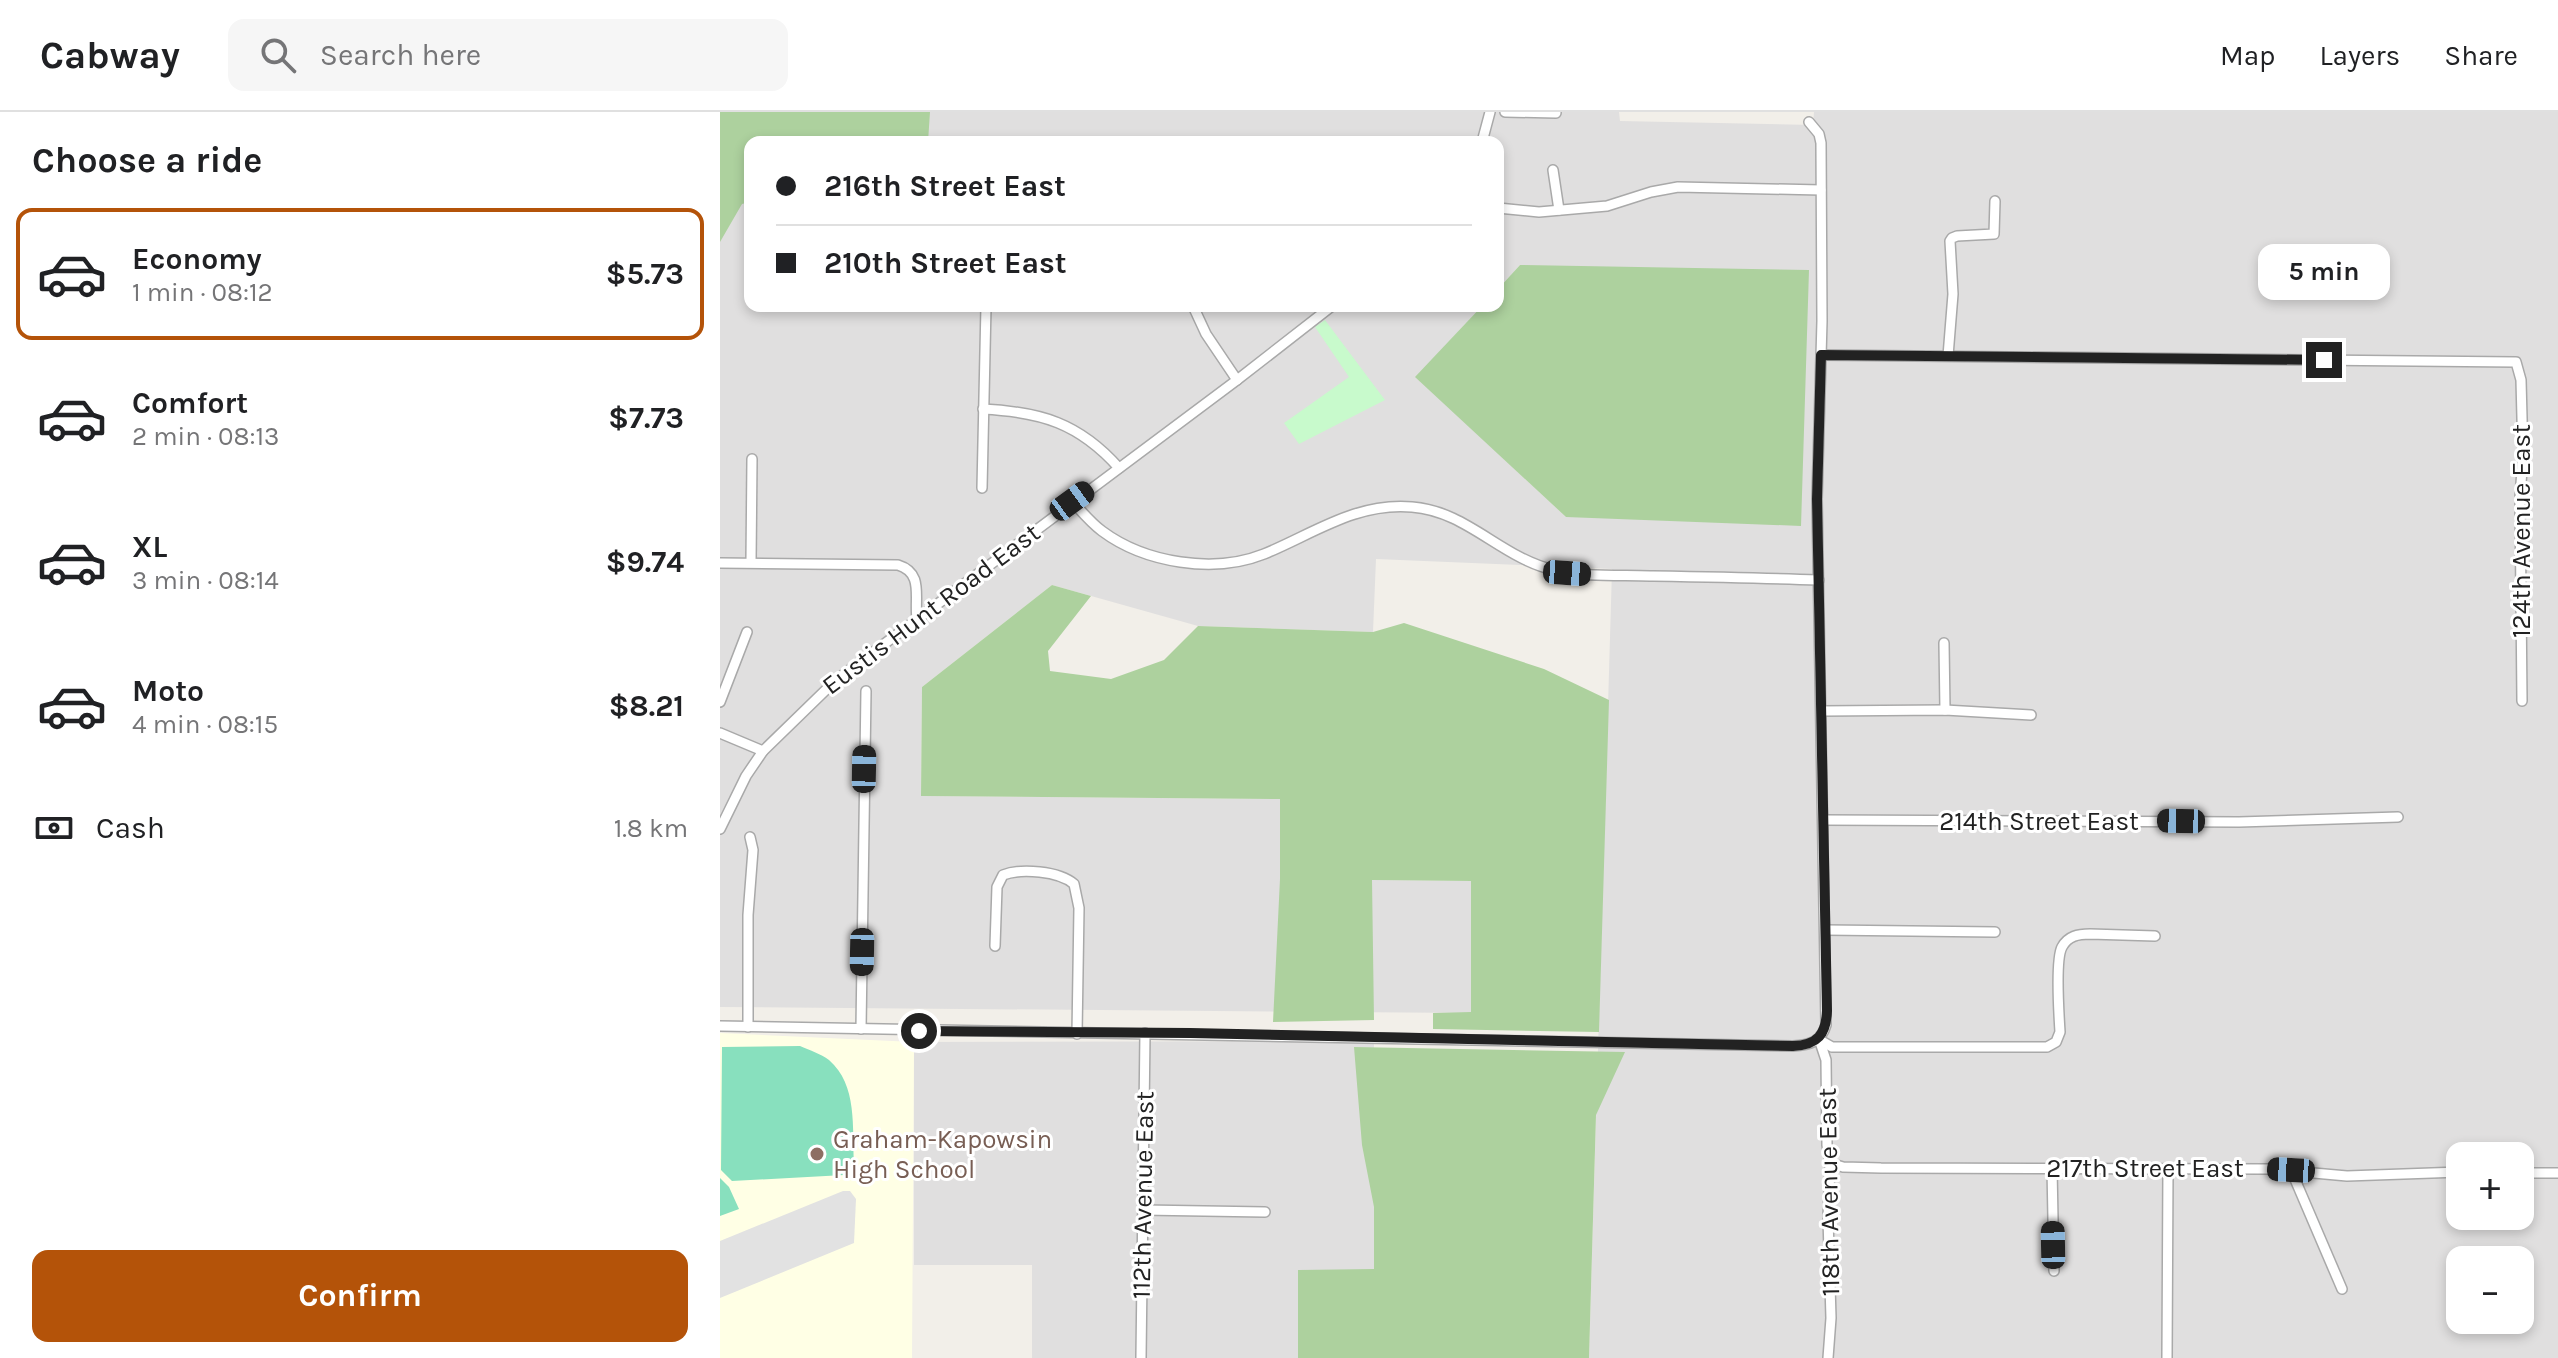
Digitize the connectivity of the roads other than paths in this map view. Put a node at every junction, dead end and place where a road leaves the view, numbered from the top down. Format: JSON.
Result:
{"nodes":[{"id":1,"x":1490,"y":112,"type":"edge"},
{"id":2,"x":1505,"y":112,"type":"edge"},
{"id":3,"x":1556,"y":113,"type":"edge"},
{"id":4,"x":1809,"y":122,"type":"dead end"},
{"id":5,"x":1483,"y":136,"type":"edge"},
{"id":6,"x":1553,"y":170,"type":"dead end"},
{"id":7,"x":1821,"y":190,"type":"junction"},
{"id":8,"x":1995,"y":201,"type":"dead end"},
{"id":9,"x":1504,"y":209,"type":"edge"},
{"id":10,"x":1559,"y":210,"type":"junction"},
{"id":11,"x":986,"y":312,"type":"edge"},
{"id":12,"x":1196,"y":312,"type":"edge"},
{"id":13,"x":1322,"y":312,"type":"edge"},
{"id":14,"x":1821,"y":355,"type":"junction"},
{"id":15,"x":1948,"y":356,"type":"junction"},
{"id":16,"x":1237,"y":380,"type":"junction"},
{"id":17,"x":983,"y":409,"type":"junction"},
{"id":18,"x":752,"y":459,"type":"dead end"},
{"id":19,"x":1119,"y":468,"type":"junction"},
{"id":20,"x":982,"y":488,"type":"dead end"},
{"id":21,"x":1072,"y":501,"type":"junction"},
{"id":22,"x":751,"y":562,"type":"junction"},
{"id":23,"x":720,"y":563,"type":"edge"},
{"id":24,"x":1819,"y":580,"type":"junction"},
{"id":25,"x":917,"y":619,"type":"junction"},
{"id":26,"x":747,"y":632,"type":"dead end"},
{"id":27,"x":1944,"y":643,"type":"dead end"},
{"id":28,"x":866,"y":691,"type":"dead end"},
{"id":29,"x":2522,"y":701,"type":"dead end"},
{"id":30,"x":720,"y":702,"type":"edge"},
{"id":31,"x":1945,"y":710,"type":"junction"},
{"id":32,"x":1822,"y":711,"type":"junction"},
{"id":33,"x":2031,"y":715,"type":"dead end"},
{"id":34,"x":720,"y":733,"type":"edge"},
{"id":35,"x":763,"y":751,"type":"junction"},
{"id":36,"x":2398,"y":817,"type":"dead end"},
{"id":37,"x":1824,"y":820,"type":"junction"},
{"id":38,"x":720,"y":829,"type":"edge"},
{"id":39,"x":750,"y":837,"type":"dead end"},
{"id":40,"x":1826,"y":930,"type":"junction"},
{"id":41,"x":1995,"y":932,"type":"dead end"},
{"id":42,"x":2155,"y":936,"type":"dead end"},
{"id":43,"x":995,"y":946,"type":"dead end"},
{"id":44,"x":720,"y":1026,"type":"edge"},
{"id":45,"x":748,"y":1027,"type":"junction"},
{"id":46,"x":861,"y":1029,"type":"junction"},
{"id":47,"x":1145,"y":1033,"type":"junction"},
{"id":48,"x":1077,"y":1034,"type":"junction"},
{"id":49,"x":1818,"y":1039,"type":"junction"},
{"id":50,"x":1830,"y":1163,"type":"junction"},
{"id":51,"x":2052,"y":1168,"type":"junction"},
{"id":52,"x":2168,"y":1168,"type":"junction"},
{"id":53,"x":2291,"y":1170,"type":"junction"},
{"id":54,"x":2446,"y":1172,"type":"edge"},
{"id":55,"x":2534,"y":1173,"type":"edge"},
{"id":56,"x":2558,"y":1173,"type":"edge"},
{"id":57,"x":1143,"y":1210,"type":"junction"},
{"id":58,"x":1265,"y":1212,"type":"dead end"},
{"id":59,"x":2054,"y":1271,"type":"dead end"},
{"id":60,"x":2342,"y":1289,"type":"dead end"},
{"id":61,"x":1141,"y":1358,"type":"edge"},
{"id":62,"x":1828,"y":1358,"type":"edge"},
{"id":63,"x":2167,"y":1358,"type":"edge"}],
"edges":[{"from":1,"to":5,"type":"street"},
{"from":2,"to":3,"type":"street"},
{"from":4,"to":7,"type":"street","name":"118th Avenue East"},
{"from":6,"to":10,"type":"street"},
{"from":7,"to":10,"type":"street"},
{"from":7,"to":14,"type":"street","name":"118th Avenue East"},
{"from":8,"to":15,"type":"street"},
{"from":9,"to":10,"type":"street"},
{"from":11,"to":17,"type":"street"},
{"from":12,"to":16,"type":"street"},
{"from":13,"to":16,"type":"street","name":"Eustis Hunt Road East"},
{"from":14,"to":15,"type":"street"},
{"from":14,"to":24,"type":"street","name":"118th Avenue East"},
{"from":15,"to":29,"type":"street","name":"124th Avenue East"},
{"from":16,"to":19,"type":"street","name":"Eustis Hunt Road East"},
{"from":17,"to":19,"type":"street"},
{"from":17,"to":20,"type":"street"},
{"from":18,"to":22,"type":"street"},
{"from":19,"to":21,"type":"street","name":"Eustis Hunt Road East"},
{"from":21,"to":24,"type":"street"},
{"from":21,"to":25,"type":"street","name":"Eustis Hunt Road East"},
{"from":22,"to":23,"type":"street"},
{"from":22,"to":25,"type":"street"},
{"from":24,"to":32,"type":"street","name":"118th Avenue East"},
{"from":25,"to":35,"type":"street","name":"Eustis Hunt Road East"},
{"from":26,"to":30,"type":"street"},
{"from":27,"to":31,"type":"street"},
{"from":28,"to":46,"type":"street"},
{"from":31,"to":32,"type":"street"},
{"from":31,"to":33,"type":"street"},
{"from":32,"to":37,"type":"street","name":"118th Avenue East"},
{"from":34,"to":35,"type":"street"},
{"from":35,"to":38,"type":"street","name":"Eustis Hunt Road East"},
{"from":36,"to":37,"type":"street","name":"214th Street East"},
{"from":37,"to":40,"type":"street","name":"118th Avenue East"},
{"from":39,"to":45,"type":"street"},
{"from":40,"to":41,"type":"street"},
{"from":40,"to":49,"type":"street","name":"118th Avenue East"},
{"from":42,"to":49,"type":"street"},
{"from":43,"to":48,"type":"street"},
{"from":44,"to":45,"type":"street"},
{"from":45,"to":46,"type":"street"},
{"from":46,"to":48,"type":"street"},
{"from":47,"to":48,"type":"street"},
{"from":47,"to":49,"type":"street"},
{"from":47,"to":57,"type":"street","name":"112th Avenue East"},
{"from":49,"to":50,"type":"street","name":"118th Avenue East"},
{"from":50,"to":51,"type":"street","name":"217th Street East"},
{"from":50,"to":62,"type":"street","name":"118th Avenue East"},
{"from":51,"to":52,"type":"street","name":"217th Street East"},
{"from":51,"to":59,"type":"street"},
{"from":52,"to":53,"type":"street","name":"217th Street East"},
{"from":52,"to":63,"type":"street"},
{"from":53,"to":54,"type":"street","name":"217th Street East"},
{"from":53,"to":60,"type":"street"},
{"from":55,"to":56,"type":"street"},
{"from":57,"to":58,"type":"street"},
{"from":57,"to":61,"type":"street","name":"112th Avenue East"}]}
